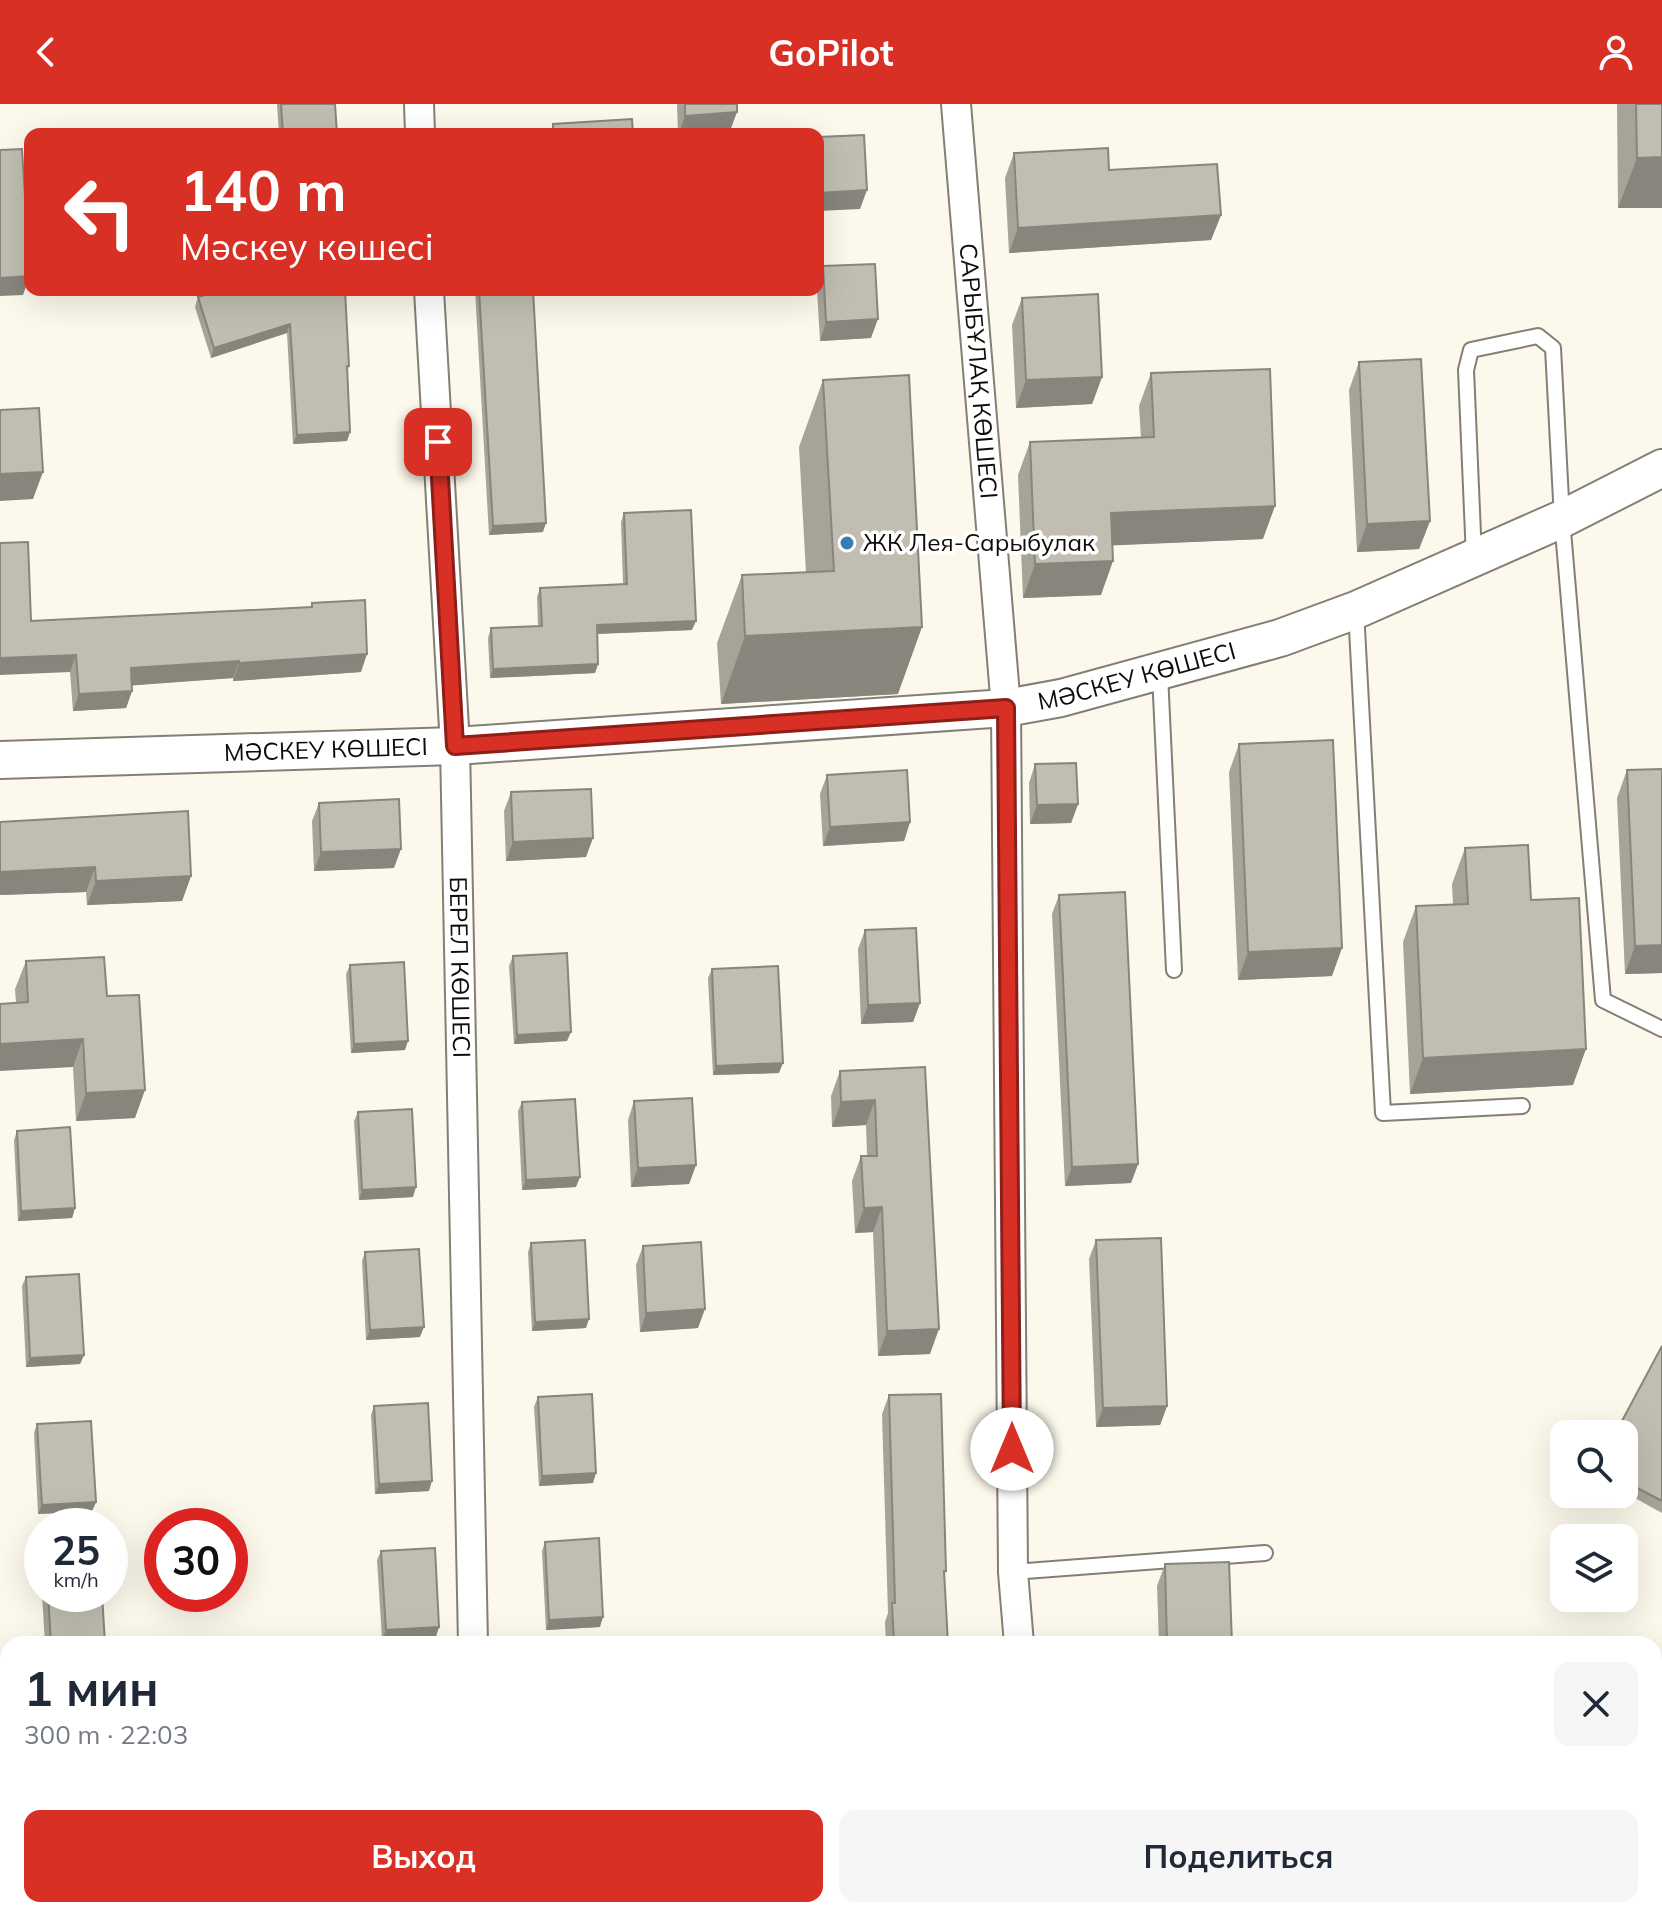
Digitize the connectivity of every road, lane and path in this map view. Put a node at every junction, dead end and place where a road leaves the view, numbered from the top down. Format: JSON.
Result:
{"nodes":[{"id":1,"x":419,"y":104,"type":"edge"},
{"id":2,"x":956,"y":104,"type":"edge"},
{"id":3,"x":420,"y":128,"type":"edge"},
{"id":4,"x":429,"y":296,"type":"edge"},
{"id":5,"x":1662,"y":468,"type":"edge"},
{"id":6,"x":1562,"y":519,"type":"junction"},
{"id":7,"x":1474,"y":558,"type":"junction"},
{"id":8,"x":1356,"y":610,"type":"junction"},
{"id":9,"x":1160,"y":669,"type":"junction"},
{"id":10,"x":1006,"y":708,"type":"junction"},
{"id":11,"x":455,"y":746,"type":"junction"},
{"id":12,"x":0,"y":760,"type":"edge"},
{"id":13,"x":1174,"y":970,"type":"dead end"},
{"id":14,"x":1662,"y":1029,"type":"edge"},
{"id":15,"x":1522,"y":1106,"type":"dead end"},
{"id":16,"x":1265,"y":1553,"type":"dead end"},
{"id":17,"x":1013,"y":1572,"type":"junction"},
{"id":18,"x":473,"y":1636,"type":"edge"},
{"id":19,"x":1018,"y":1636,"type":"edge"}],
"edges":[{"from":1,"to":3,"type":"street"},
{"from":2,"to":10,"type":"street","name":"САРЫБҰЛАҚ КӨШЕСІ"},
{"from":4,"to":11,"type":"street","name":"БЕРЕЛ КӨШЕСІ"},
{"from":5,"to":6,"type":"street","name":"МӘСКЕУ КӨШЕСІ"},
{"from":6,"to":7,"type":"street","name":"МӘСКЕУ КӨШЕСІ"},
{"from":6,"to":7,"type":"lane"},
{"from":6,"to":14,"type":"lane"},
{"from":7,"to":8,"type":"street","name":"МӘСКЕУ КӨШЕСІ"},
{"from":8,"to":9,"type":"street","name":"МӘСКЕУ КӨШЕСІ"},
{"from":8,"to":15,"type":"lane"},
{"from":9,"to":10,"type":"street","name":"МӘСКЕУ КӨШЕСІ"},
{"from":9,"to":13,"type":"lane"},
{"from":10,"to":11,"type":"street","name":"МӘСКЕУ КӨШЕСІ"},
{"from":10,"to":17,"type":"street","name":"САРЫБҰЛАҚ КӨШЕСІ"},
{"from":11,"to":12,"type":"street","name":"МӘСКЕУ КӨШЕСІ"},
{"from":11,"to":18,"type":"street","name":"БЕРЕЛ КӨШЕСІ"},
{"from":16,"to":17,"type":"lane"},
{"from":17,"to":19,"type":"street","name":"САРЫБҰЛАҚ КӨШЕСІ"}]}
